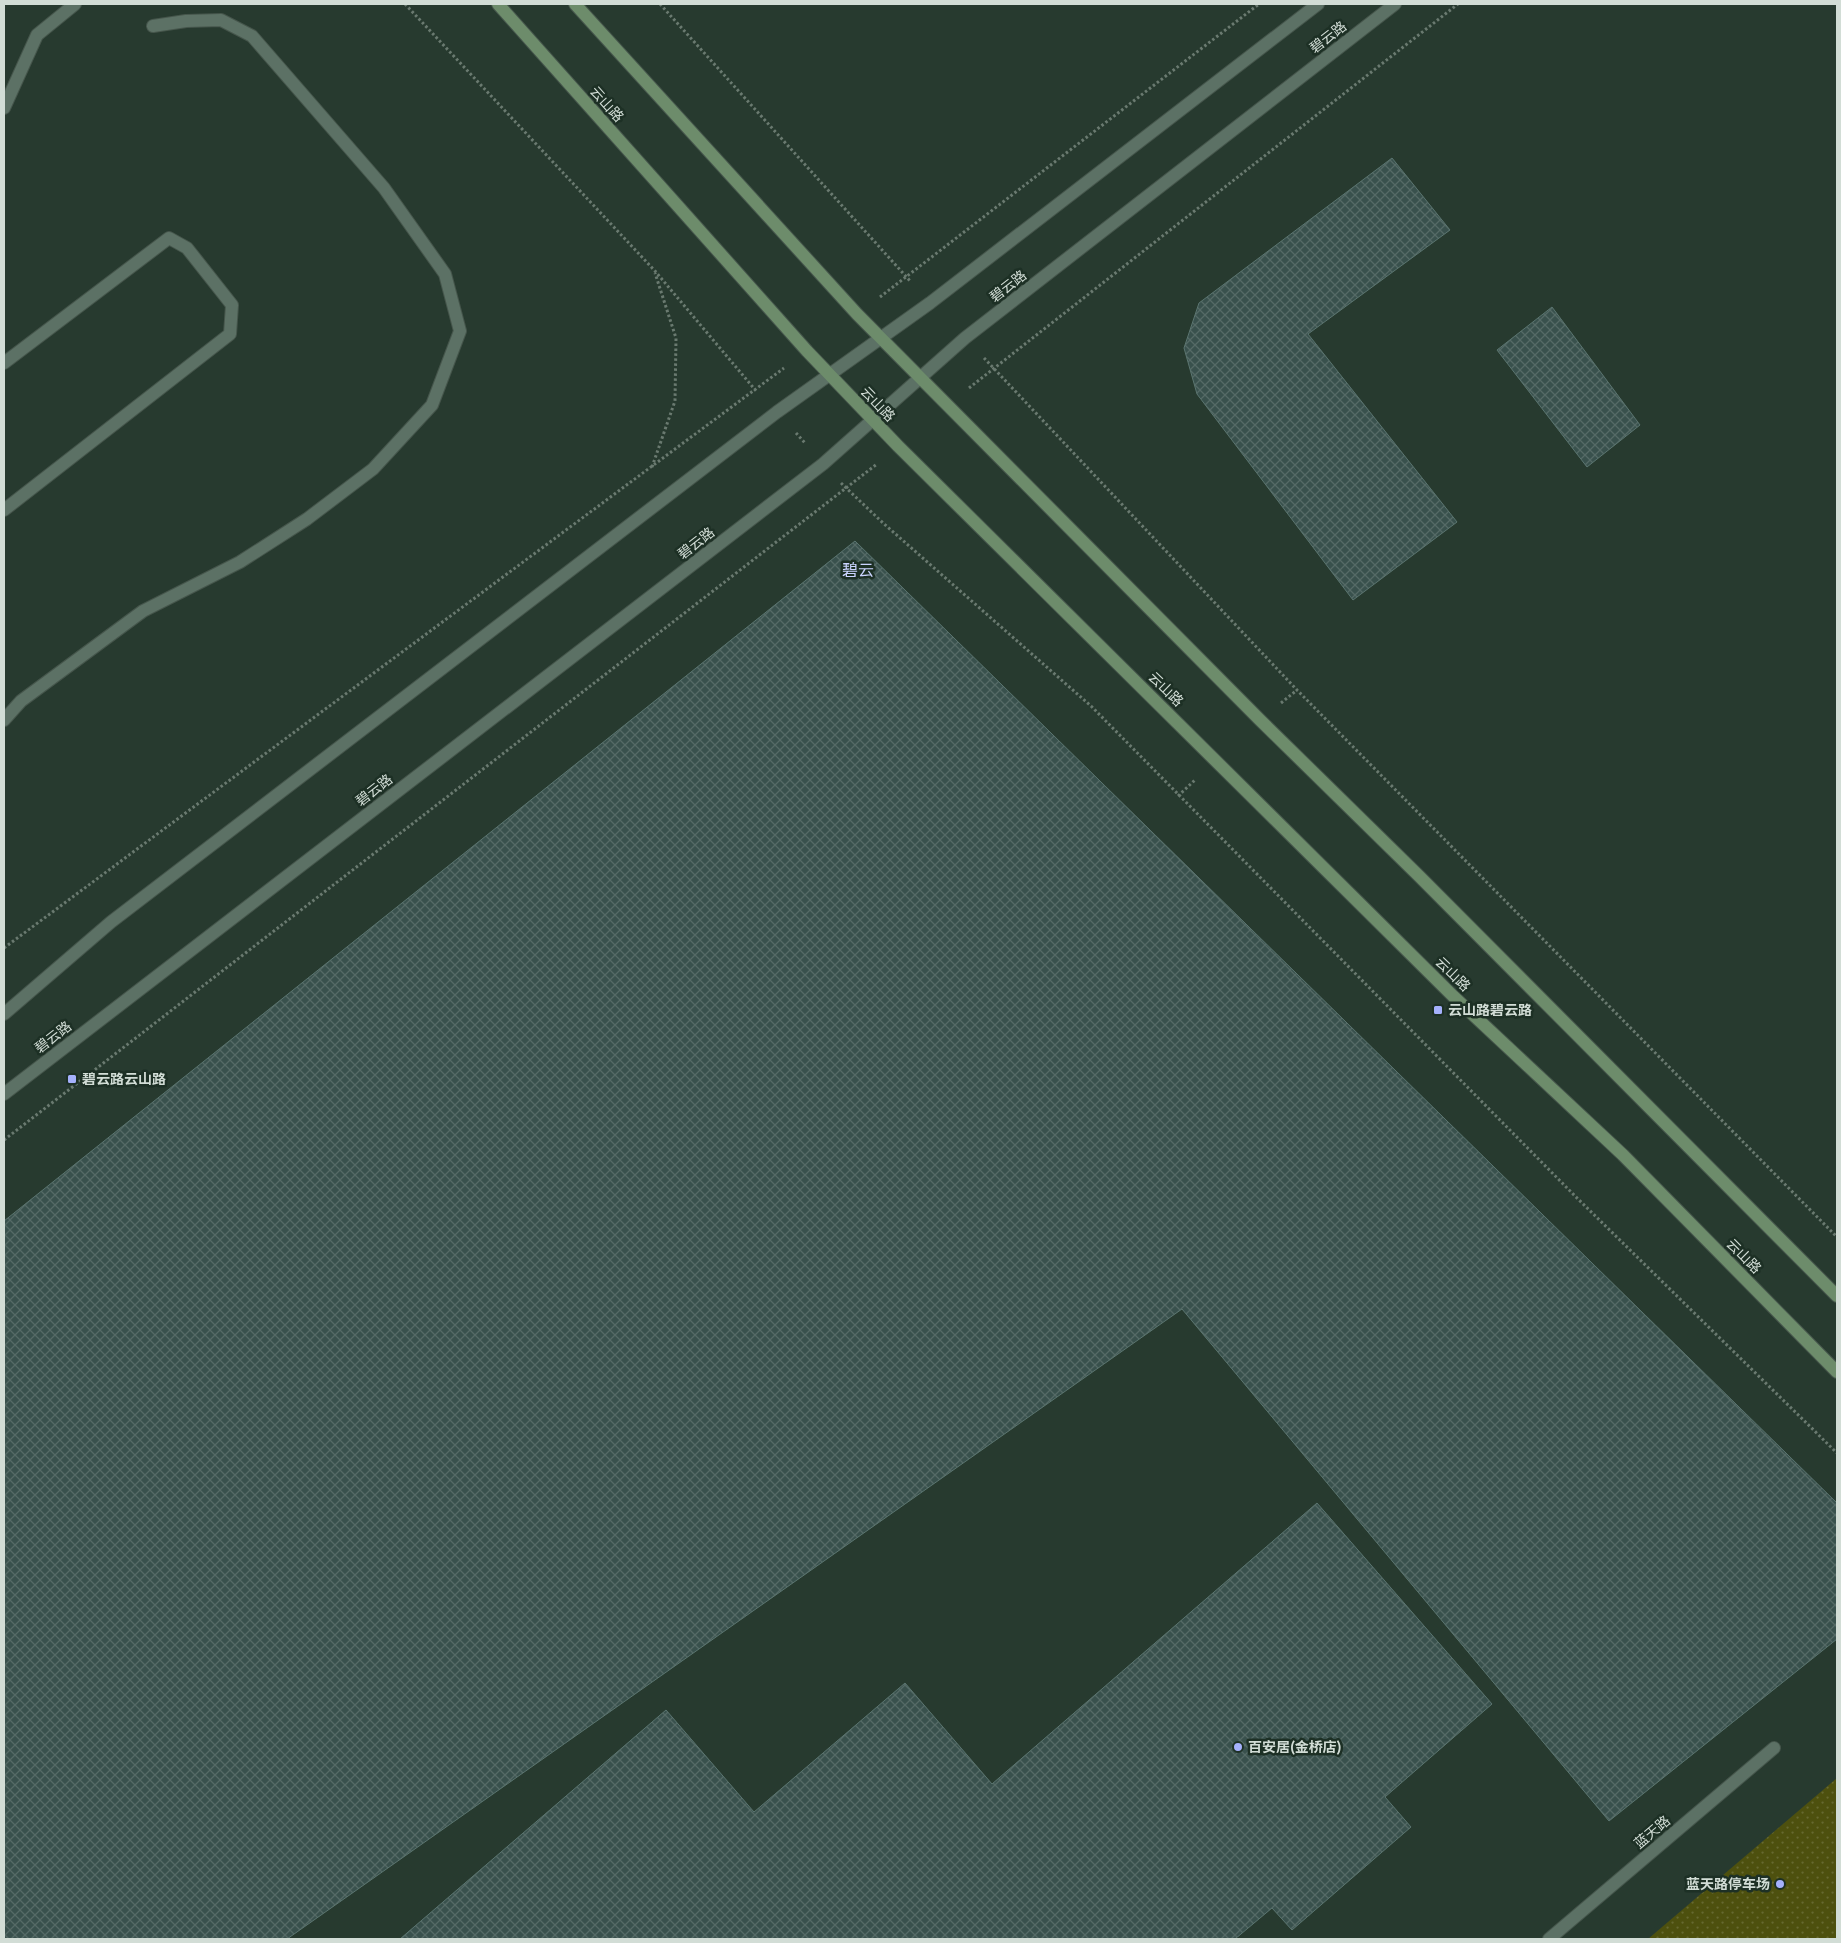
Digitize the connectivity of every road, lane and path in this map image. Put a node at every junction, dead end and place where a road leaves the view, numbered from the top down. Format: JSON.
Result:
{"nodes":[{"id":1,"x":75,"y":4,"type":"edge"},
{"id":2,"x":405,"y":4,"type":"edge"},
{"id":3,"x":498,"y":4,"type":"edge"},
{"id":4,"x":575,"y":4,"type":"edge"},
{"id":5,"x":660,"y":4,"type":"edge"},
{"id":6,"x":1259,"y":4,"type":"edge"},
{"id":7,"x":1318,"y":4,"type":"edge"},
{"id":8,"x":1396,"y":4,"type":"edge"},
{"id":9,"x":1458,"y":4,"type":"edge"},
{"id":10,"x":153,"y":26,"type":"dead end"},
{"id":11,"x":4,"y":108,"type":"edge"},
{"id":12,"x":655,"y":271,"type":"junction"},
{"id":13,"x":906,"y":277,"type":"junction"},
{"id":14,"x":930,"y":303,"type":"junction"},
{"id":15,"x":857,"y":314,"type":"junction"},
{"id":16,"x":881,"y":338,"type":"junction"},
{"id":17,"x":965,"y":338,"type":"junction"},
{"id":18,"x":807,"y":351,"type":"junction"},
{"id":19,"x":4,"y":363,"type":"edge"},
{"id":20,"x":993,"y":367,"type":"junction"},
{"id":21,"x":828,"y":374,"type":"junction"},
{"id":22,"x":920,"y":377,"type":"junction"},
{"id":23,"x":755,"y":390,"type":"junction"},
{"id":24,"x":947,"y":406,"type":"junction"},
{"id":25,"x":777,"y":412,"type":"junction"},
{"id":26,"x":872,"y":420,"type":"junction"},
{"id":27,"x":898,"y":446,"type":"junction"},
{"id":28,"x":824,"y":464,"type":"junction"},
{"id":29,"x":652,"y":468,"type":"junction"},
{"id":30,"x":846,"y":489,"type":"junction"},
{"id":31,"x":4,"y":510,"type":"edge"},
{"id":32,"x":4,"y":720,"type":"edge"},
{"id":33,"x":4,"y":948,"type":"edge"},
{"id":34,"x":5,"y":1011,"type":"edge"},
{"id":35,"x":4,"y":1094,"type":"edge"},
{"id":36,"x":4,"y":1140,"type":"edge"},
{"id":37,"x":1837,"y":1237,"type":"edge"},
{"id":38,"x":1837,"y":1296,"type":"edge"},
{"id":39,"x":1837,"y":1372,"type":"edge"},
{"id":40,"x":1837,"y":1453,"type":"edge"},
{"id":41,"x":1774,"y":1748,"type":"dead end"},
{"id":42,"x":1549,"y":1939,"type":"edge"}],
"edges":[{"from":1,"to":11,"type":"street"},
{"from":2,"to":12,"type":"path"},
{"from":3,"to":18,"type":"main road","name":"云山路"},
{"from":4,"to":15,"type":"main road"},
{"from":5,"to":13,"type":"path"},
{"from":6,"to":13,"type":"path"},
{"from":7,"to":14,"type":"street"},
{"from":8,"to":17,"type":"street","name":"碧云路"},
{"from":9,"to":20,"type":"path"},
{"from":10,"to":32,"type":"street"},
{"from":12,"to":23,"type":"path"},
{"from":12,"to":29,"type":"path"},
{"from":13,"to":14,"type":"path"},
{"from":13,"to":15,"type":"path"},
{"from":14,"to":16,"type":"street"},
{"from":15,"to":16,"type":"main road"},
{"from":16,"to":21,"type":"street"},
{"from":16,"to":22,"type":"main road"},
{"from":17,"to":20,"type":"path"},
{"from":17,"to":22,"type":"street","name":"碧云路"},
{"from":18,"to":21,"type":"main road","name":"云山路"},
{"from":18,"to":23,"type":"path"},
{"from":19,"to":31,"type":"street"},
{"from":20,"to":24,"type":"path"},
{"from":20,"to":37,"type":"path"},
{"from":21,"to":25,"type":"street"},
{"from":21,"to":26,"type":"main road","name":"云山路"},
{"from":22,"to":24,"type":"main road"},
{"from":22,"to":26,"type":"street","name":"碧云路"},
{"from":23,"to":25,"type":"path"},
{"from":23,"to":29,"type":"path"},
{"from":24,"to":38,"type":"main road"},
{"from":25,"to":28,"type":"path"},
{"from":25,"to":34,"type":"street"},
{"from":26,"to":27,"type":"main road","name":"云山路"},
{"from":26,"to":28,"type":"street","name":"碧云路"},
{"from":27,"to":30,"type":"path"},
{"from":27,"to":39,"type":"main road","name":"云山路"},
{"from":28,"to":30,"type":"path"},
{"from":28,"to":35,"type":"street","name":"碧云路"},
{"from":29,"to":33,"type":"path"},
{"from":30,"to":36,"type":"path"},
{"from":30,"to":40,"type":"path"},
{"from":41,"to":42,"type":"street","name":"蓝天路"}]}
